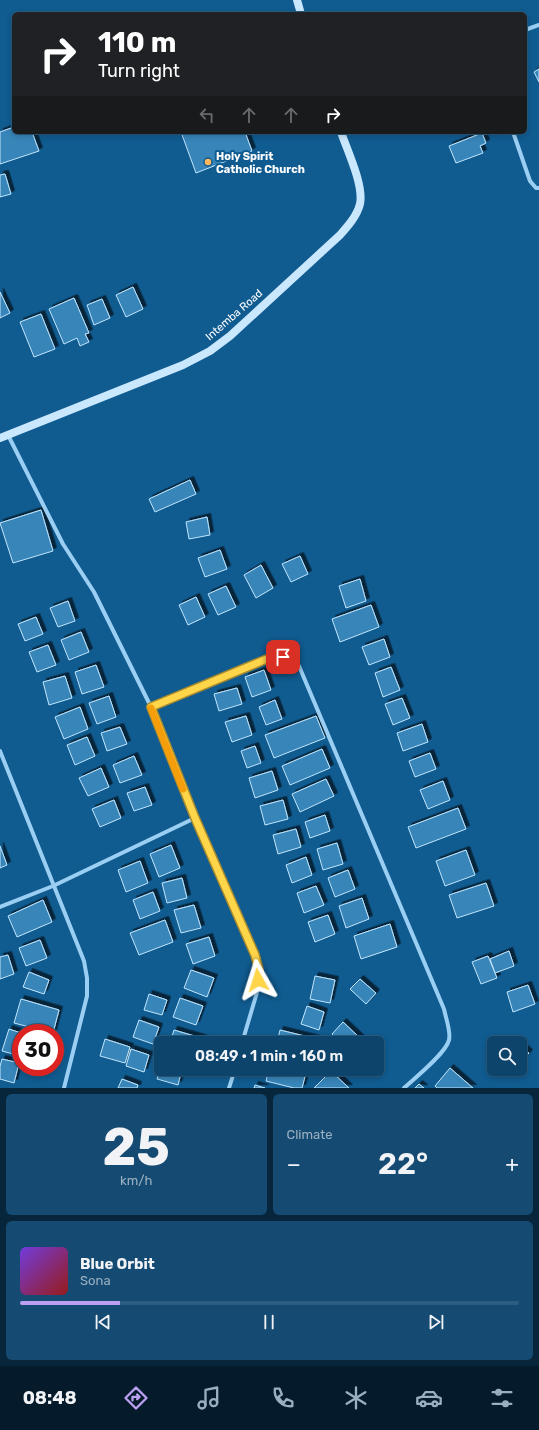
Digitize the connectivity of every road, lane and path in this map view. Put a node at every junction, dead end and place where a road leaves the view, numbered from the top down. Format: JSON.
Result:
{"nodes":[{"id":1,"x":297,"y":0,"type":"edge"},
{"id":2,"x":300,"y":12,"type":"edge"},
{"id":3,"x":539,"y":24,"type":"edge"},
{"id":4,"x":527,"y":29,"type":"edge"},
{"id":5,"x":342,"y":134,"type":"edge"},
{"id":6,"x":514,"y":134,"type":"edge"},
{"id":7,"x":539,"y":188,"type":"edge"},
{"id":8,"x":8,"y":434,"type":"junction"},
{"id":9,"x":0,"y":438,"type":"edge"},
{"id":10,"x":151,"y":707,"type":"junction"},
{"id":11,"x":0,"y":751,"type":"edge"},
{"id":12,"x":195,"y":818,"type":"junction"},
{"id":13,"x":53,"y":886,"type":"junction"},
{"id":14,"x":0,"y":907,"type":"edge"},
{"id":15,"x":244,"y":1036,"type":"edge"},
{"id":16,"x":232,"y":1076,"type":"edge"},
{"id":17,"x":64,"y":1088,"type":"edge"},
{"id":18,"x":229,"y":1088,"type":"edge"},
{"id":19,"x":404,"y":1088,"type":"edge"}],
"edges":[{"from":1,"to":2,"type":"street"},
{"from":3,"to":4,"type":"street"},
{"from":5,"to":8,"type":"street","name":"Intemba Road"},
{"from":6,"to":7,"type":"street"},
{"from":8,"to":9,"type":"street","name":"Intemba Road"},
{"from":8,"to":10,"type":"street"},
{"from":10,"to":12,"type":"street"},
{"from":10,"to":19,"type":"street"},
{"from":11,"to":13,"type":"street"},
{"from":12,"to":13,"type":"street"},
{"from":12,"to":15,"type":"street"},
{"from":13,"to":14,"type":"street"},
{"from":13,"to":17,"type":"street"},
{"from":16,"to":18,"type":"street"}]}
